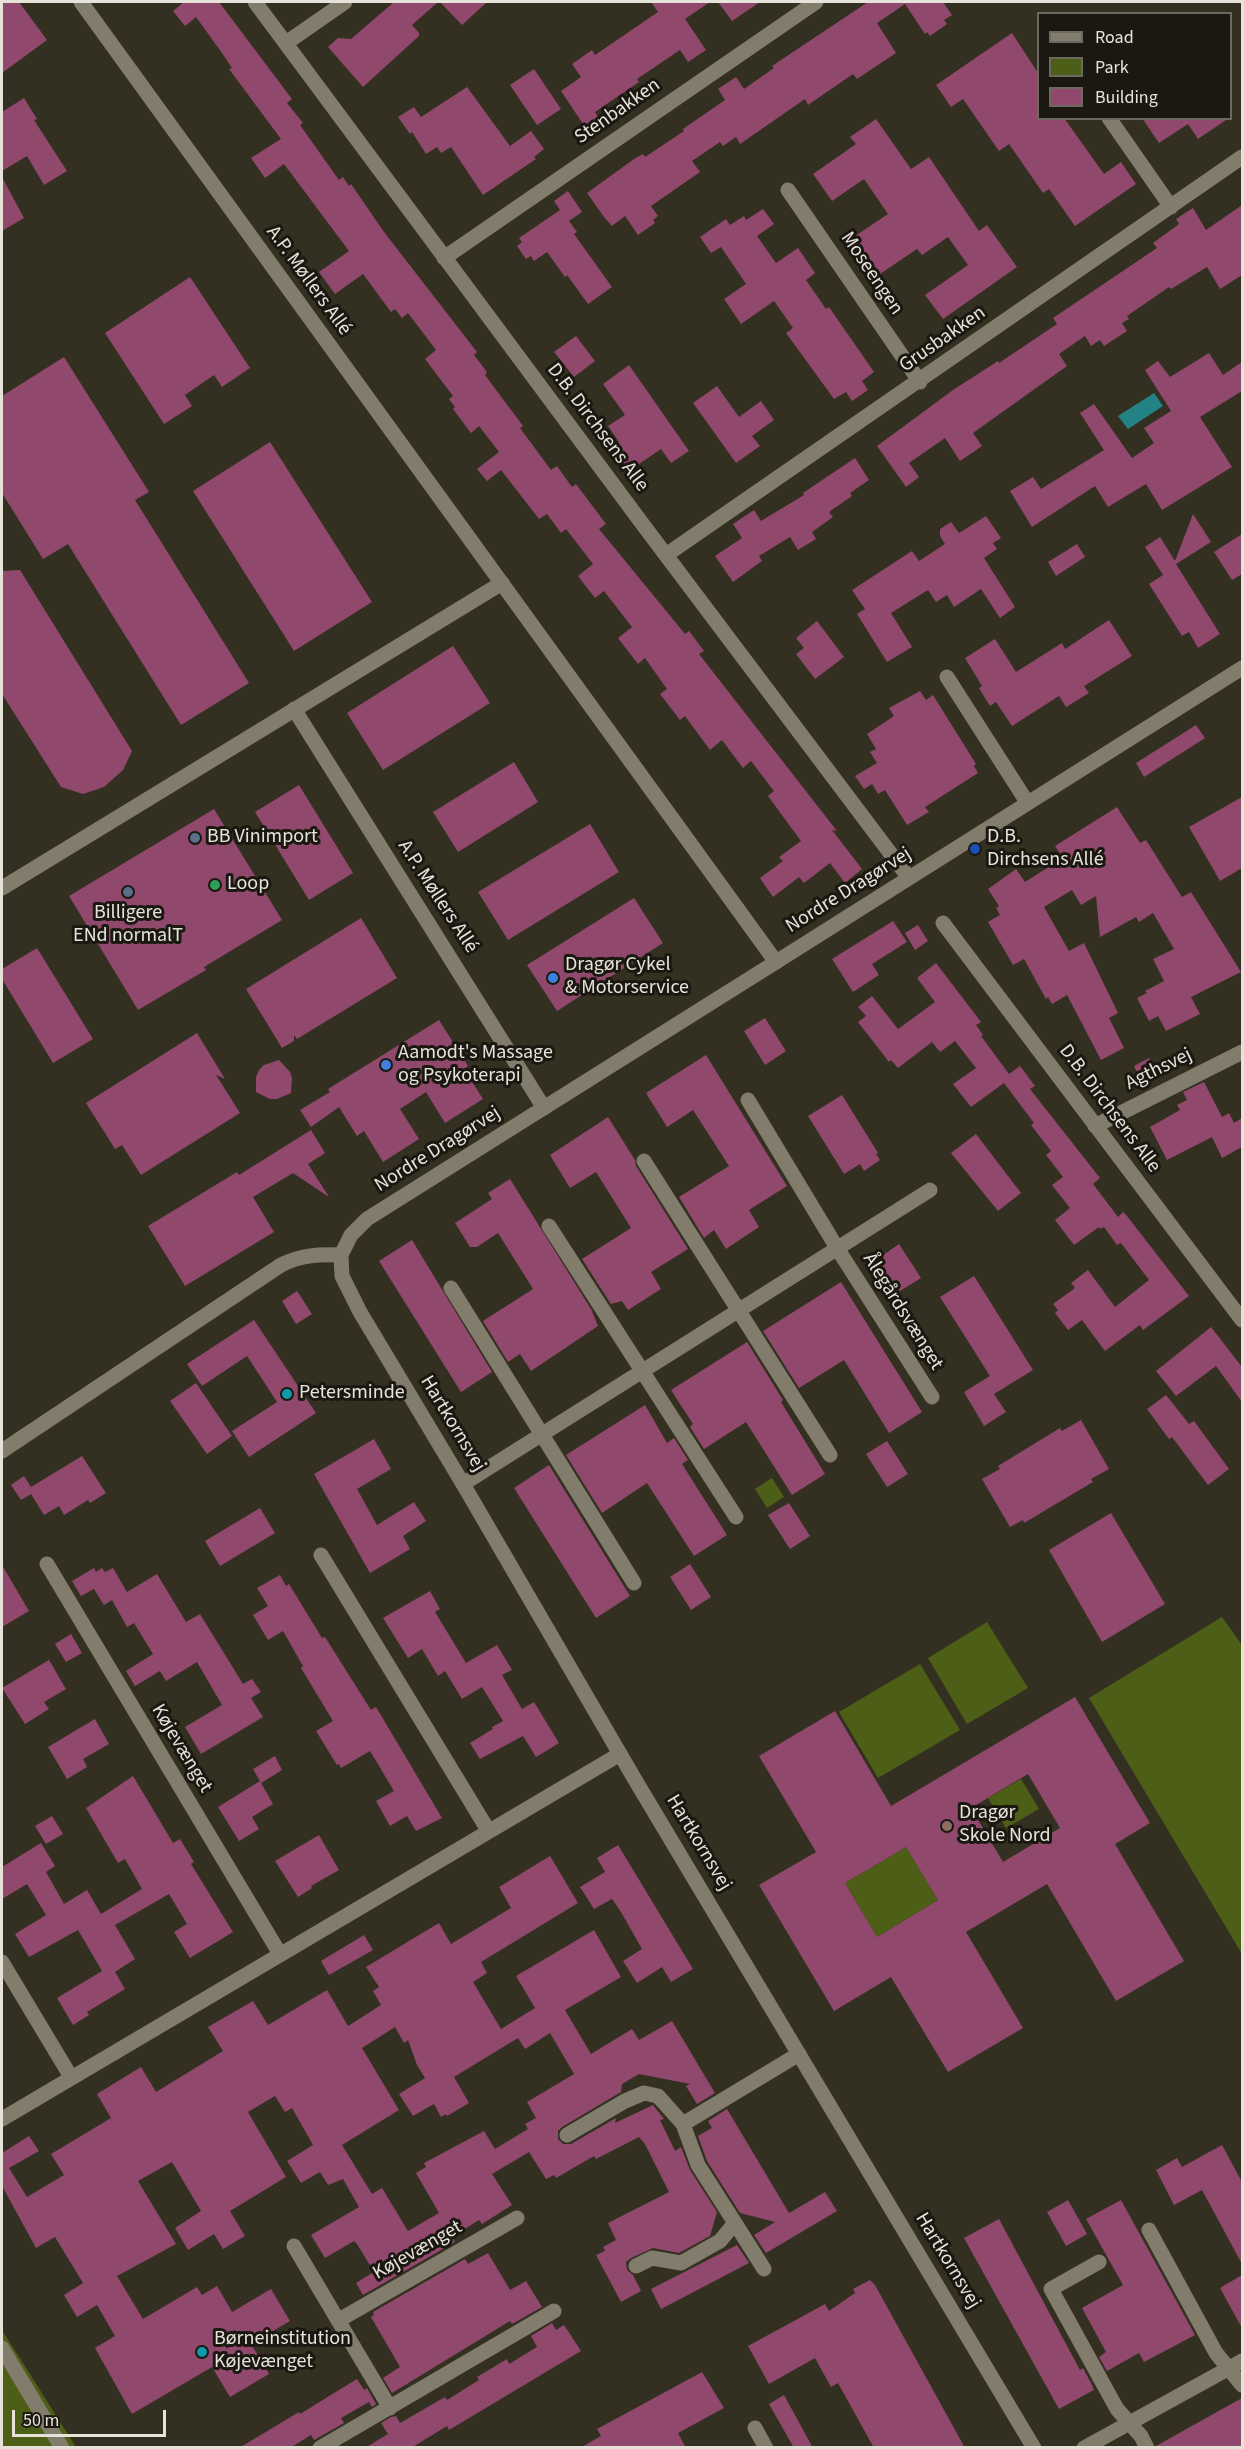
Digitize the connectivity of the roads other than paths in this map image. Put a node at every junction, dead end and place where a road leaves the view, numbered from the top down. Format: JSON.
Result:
{"nodes":[{"id":1,"x":81,"y":2,"type":"edge"},
{"id":2,"x":255,"y":2,"type":"edge"},
{"id":3,"x":345,"y":2,"type":"edge"},
{"id":4,"x":816,"y":2,"type":"edge"},
{"id":5,"x":286,"y":43,"type":"junction"},
{"id":6,"x":1110,"y":120,"type":"edge"},
{"id":7,"x":1242,"y":157,"type":"edge"},
{"id":8,"x":788,"y":190,"type":"dead end"},
{"id":9,"x":1171,"y":207,"type":"junction"},
{"id":10,"x":444,"y":258,"type":"junction"},
{"id":11,"x":920,"y":382,"type":"junction"},
{"id":12,"x":666,"y":555,"type":"junction"},
{"id":13,"x":502,"y":583,"type":"junction"},
{"id":14,"x":1242,"y":668,"type":"edge"},
{"id":15,"x":947,"y":677,"type":"dead end"},
{"id":16,"x":294,"y":709,"type":"junction"},
{"id":17,"x":1027,"y":802,"type":"junction"},
{"id":18,"x":909,"y":878,"type":"junction"},
{"id":19,"x":2,"y":888,"type":"edge"},
{"id":20,"x":943,"y":923,"type":"dead end"},
{"id":21,"x":776,"y":962,"type":"junction"},
{"id":22,"x":1242,"y":1052,"type":"edge"},
{"id":23,"x":748,"y":1100,"type":"dead end"},
{"id":24,"x":544,"y":1108,"type":"junction"},
{"id":25,"x":1095,"y":1126,"type":"junction"},
{"id":26,"x":644,"y":1161,"type":"dead end"},
{"id":27,"x":930,"y":1190,"type":"dead end"},
{"id":28,"x":549,"y":1226,"type":"dead end"},
{"id":29,"x":837,"y":1248,"type":"junction"},
{"id":30,"x":341,"y":1255,"type":"junction"},
{"id":31,"x":451,"y":1288,"type":"dead end"},
{"id":32,"x":739,"y":1310,"type":"junction"},
{"id":33,"x":1242,"y":1320,"type":"edge"},
{"id":34,"x":642,"y":1371,"type":"junction"},
{"id":35,"x":932,"y":1397,"type":"dead end"},
{"id":36,"x":540,"y":1435,"type":"junction"},
{"id":37,"x":2,"y":1451,"type":"edge"},
{"id":38,"x":830,"y":1455,"type":"dead end"},
{"id":39,"x":463,"y":1484,"type":"junction"},
{"id":40,"x":736,"y":1517,"type":"dead end"},
{"id":41,"x":321,"y":1555,"type":"dead end"},
{"id":42,"x":47,"y":1564,"type":"dead end"},
{"id":43,"x":634,"y":1583,"type":"dead end"},
{"id":44,"x":620,"y":1754,"type":"junction"},
{"id":45,"x":488,"y":1830,"type":"junction"},
{"id":46,"x":280,"y":1954,"type":"junction"},
{"id":47,"x":2,"y":1962,"type":"edge"},
{"id":48,"x":800,"y":2054,"type":"junction"},
{"id":49,"x":72,"y":2078,"type":"junction"},
{"id":50,"x":2,"y":2119,"type":"edge"},
{"id":51,"x":683,"y":2124,"type":"junction"},
{"id":52,"x":567,"y":2135,"type":"dead end"},
{"id":53,"x":517,"y":2218,"type":"dead end"},
{"id":54,"x":735,"y":2223,"type":"junction"},
{"id":55,"x":1149,"y":2230,"type":"dead end"},
{"id":56,"x":294,"y":2246,"type":"dead end"},
{"id":57,"x":1100,"y":2262,"type":"dead end"},
{"id":58,"x":636,"y":2266,"type":"dead end"},
{"id":59,"x":764,"y":2269,"type":"dead end"},
{"id":60,"x":554,"y":2311,"type":"dead end"},
{"id":61,"x":339,"y":2320,"type":"junction"},
{"id":62,"x":2,"y":2348,"type":"edge"},
{"id":63,"x":1236,"y":2364,"type":"edge"},
{"id":64,"x":1242,"y":2385,"type":"edge"},
{"id":65,"x":390,"y":2408,"type":"junction"},
{"id":66,"x":1129,"y":2423,"type":"junction"},
{"id":67,"x":754,"y":2427,"type":"dead end"},
{"id":68,"x":62,"y":2448,"type":"edge"},
{"id":69,"x":320,"y":2448,"type":"edge"},
{"id":70,"x":766,"y":2448,"type":"edge"},
{"id":71,"x":1034,"y":2448,"type":"edge"},
{"id":72,"x":1083,"y":2448,"type":"edge"},
{"id":73,"x":1147,"y":2448,"type":"edge"}],
"edges":[{"from":1,"to":13,"type":"street","name":"A.P. Møllers Allé"},
{"from":2,"to":5,"type":"street","name":"D.B. Dirchsens Alle"},
{"from":3,"to":5,"type":"street"},
{"from":4,"to":10,"type":"street","name":"Stenbakken"},
{"from":5,"to":10,"type":"street","name":"D.B. Dirchsens Alle"},
{"from":6,"to":9,"type":"street"},
{"from":7,"to":9,"type":"street","name":"Grusbakken"},
{"from":8,"to":11,"type":"street","name":"Moseengen"},
{"from":9,"to":11,"type":"street","name":"Grusbakken"},
{"from":10,"to":12,"type":"street","name":"D.B. Dirchsens Alle"},
{"from":11,"to":12,"type":"street","name":"Grusbakken"},
{"from":12,"to":18,"type":"street","name":"D.B. Dirchsens Alle"},
{"from":13,"to":16,"type":"street"},
{"from":13,"to":21,"type":"street","name":"A.P. Møllers Allé"},
{"from":14,"to":17,"type":"street","name":"Nordre Dragørvej"},
{"from":15,"to":17,"type":"street"},
{"from":16,"to":19,"type":"street"},
{"from":16,"to":24,"type":"street","name":"A.P. Møllers Allé"},
{"from":17,"to":18,"type":"street","name":"Nordre Dragørvej"},
{"from":18,"to":21,"type":"street","name":"Nordre Dragørvej"},
{"from":20,"to":25,"type":"street","name":"D.B. Dirchsens Alle"},
{"from":21,"to":24,"type":"street","name":"Nordre Dragørvej"},
{"from":22,"to":25,"type":"street","name":"Agthsvej"},
{"from":23,"to":29,"type":"street","name":"Ålegårdsvænget"},
{"from":24,"to":30,"type":"street","name":"Nordre Dragørvej"},
{"from":25,"to":33,"type":"street","name":"D.B. Dirchsens Alle"},
{"from":26,"to":32,"type":"street"},
{"from":27,"to":29,"type":"street","name":"Ålegårdsvænget"},
{"from":28,"to":34,"type":"street"},
{"from":29,"to":32,"type":"street","name":"Ålegårdsvænget"},
{"from":29,"to":35,"type":"street","name":"Ålegårdsvænget"},
{"from":30,"to":37,"type":"street"},
{"from":30,"to":39,"type":"street","name":"Hartkornsvej"},
{"from":31,"to":36,"type":"street"},
{"from":32,"to":34,"type":"street","name":"Ålegårdsvænget"},
{"from":32,"to":38,"type":"street"},
{"from":34,"to":36,"type":"street","name":"Ålegårdsvænget"},
{"from":34,"to":40,"type":"street"},
{"from":36,"to":39,"type":"street","name":"Ålegårdsvænget"},
{"from":36,"to":43,"type":"street"},
{"from":39,"to":44,"type":"street","name":"Hartkornsvej"},
{"from":41,"to":45,"type":"street"},
{"from":42,"to":46,"type":"street","name":"Køjevænget"},
{"from":44,"to":45,"type":"street"},
{"from":44,"to":48,"type":"street","name":"Hartkornsvej"},
{"from":45,"to":46,"type":"street"},
{"from":46,"to":49,"type":"street"},
{"from":47,"to":49,"type":"street"},
{"from":48,"to":51,"type":"street"},
{"from":48,"to":71,"type":"street","name":"Hartkornsvej"},
{"from":49,"to":50,"type":"street"},
{"from":51,"to":52,"type":"street"},
{"from":51,"to":54,"type":"street"},
{"from":53,"to":61,"type":"street","name":"Køjevænget"},
{"from":54,"to":58,"type":"street"},
{"from":54,"to":59,"type":"street"},
{"from":55,"to":63,"type":"street"},
{"from":56,"to":61,"type":"street"},
{"from":57,"to":66,"type":"street"},
{"from":60,"to":65,"type":"street"},
{"from":61,"to":65,"type":"street"},
{"from":62,"to":68,"type":"street"},
{"from":63,"to":64,"type":"street"},
{"from":63,"to":66,"type":"street"},
{"from":65,"to":69,"type":"street"},
{"from":66,"to":72,"type":"street"},
{"from":66,"to":73,"type":"street"},
{"from":67,"to":70,"type":"street"}]}
